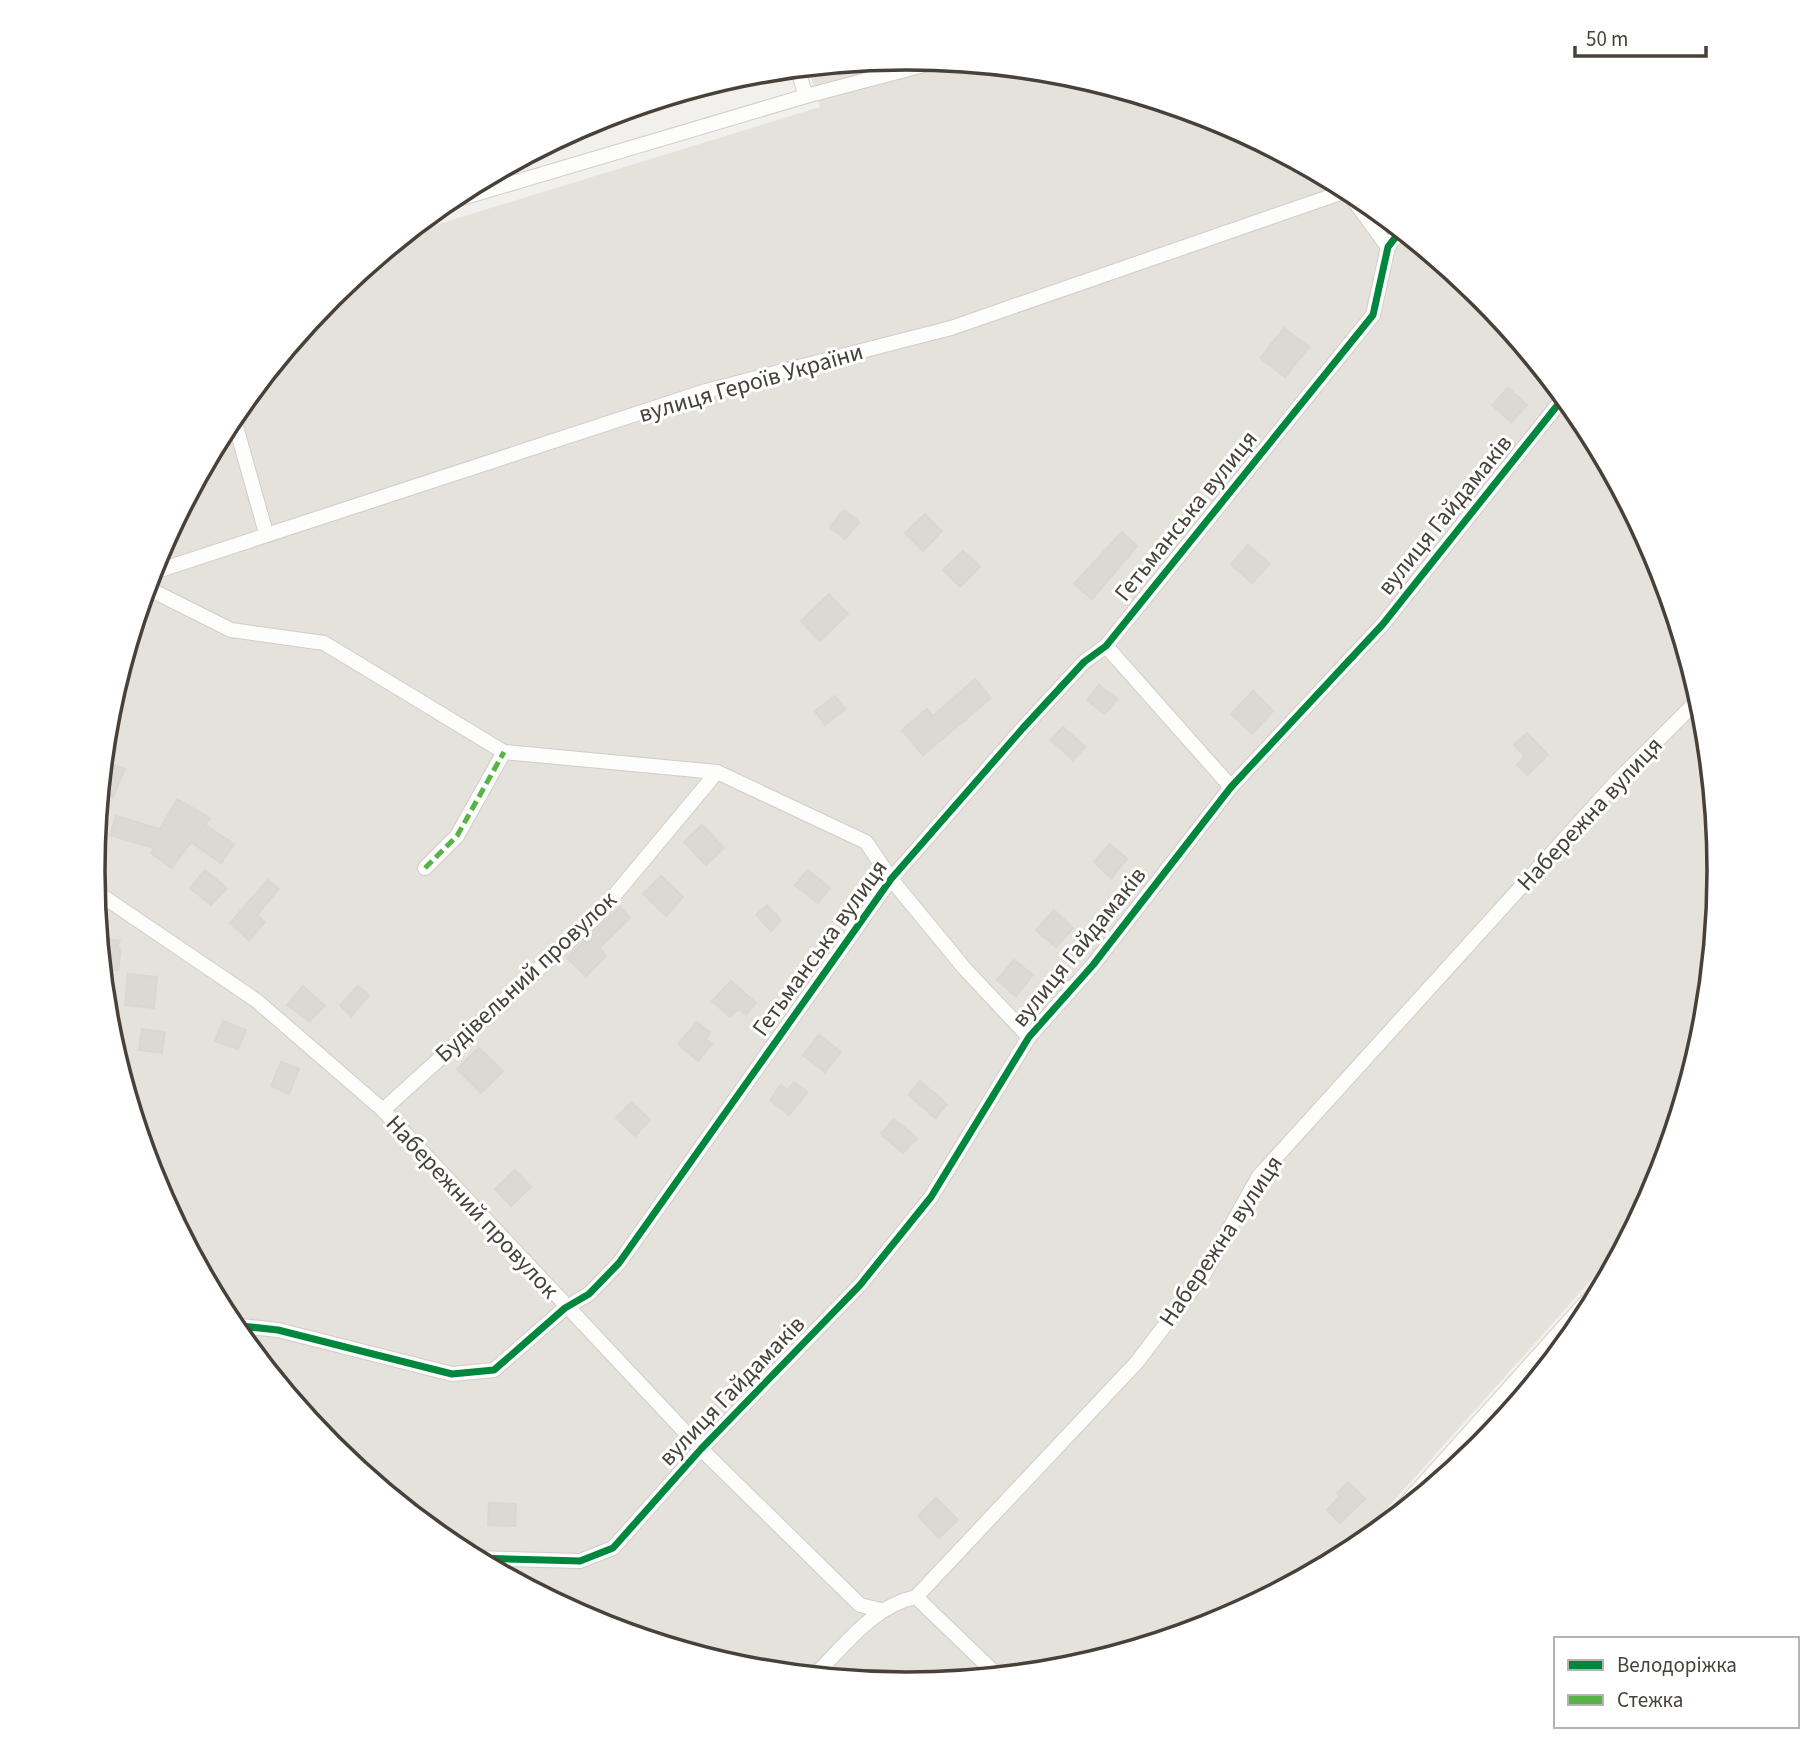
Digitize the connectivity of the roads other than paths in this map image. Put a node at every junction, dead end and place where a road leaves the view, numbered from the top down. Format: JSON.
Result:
{"nodes":[{"id":1,"x":905,"y":70,"type":"edge"},
{"id":2,"x":800,"y":77,"type":"edge"},
{"id":3,"x":806,"y":96,"type":"junction"},
{"id":4,"x":482,"y":192,"type":"edge"},
{"id":5,"x":1335,"y":194,"type":"edge"},
{"id":6,"x":1366,"y":215,"type":"edge"},
{"id":7,"x":1395,"y":237,"type":"edge"},
{"id":8,"x":1388,"y":247,"type":"junction"},
{"id":9,"x":1558,"y":405,"type":"edge"},
{"id":10,"x":237,"y":431,"type":"edge"},
{"id":11,"x":265,"y":533,"type":"junction"},
{"id":12,"x":164,"y":568,"type":"edge"},
{"id":13,"x":156,"y":592,"type":"edge"},
{"id":14,"x":1106,"y":646,"type":"junction"},
{"id":15,"x":1690,"y":708,"type":"edge"},
{"id":16,"x":504,"y":752,"type":"junction"},
{"id":17,"x":717,"y":772,"type":"junction"},
{"id":18,"x":1231,"y":788,"type":"junction"},
{"id":19,"x":425,"y":868,"type":"dead end"},
{"id":20,"x":891,"y":879,"type":"junction"},
{"id":21,"x":106,"y":899,"type":"edge"},
{"id":22,"x":1029,"y":1037,"type":"junction"},
{"id":23,"x":383,"y":1110,"type":"junction"},
{"id":24,"x":565,"y":1308,"type":"junction"},
{"id":25,"x":1571,"y":1319,"type":"edge"},
{"id":26,"x":248,"y":1327,"type":"edge"},
{"id":27,"x":701,"y":1449,"type":"junction"},
{"id":28,"x":1428,"y":1479,"type":"edge"},
{"id":29,"x":496,"y":1559,"type":"edge"},
{"id":30,"x":916,"y":1597,"type":"junction"},
{"id":31,"x":881,"y":1610,"type":"junction"},
{"id":32,"x":823,"y":1667,"type":"edge"},
{"id":33,"x":990,"y":1667,"type":"edge"}],
"edges":[{"from":1,"to":3,"type":"street"},
{"from":2,"to":3,"type":"street"},
{"from":3,"to":4,"type":"street"},
{"from":5,"to":11,"type":"street","name":"вулиця Героїв України"},
{"from":6,"to":8,"type":"street"},
{"from":7,"to":8,"type":"street","name":"Гетьманська вулиця"},
{"from":8,"to":14,"type":"street","name":"Гетьманська вулиця"},
{"from":9,"to":18,"type":"street","name":"вулиця Гайдамаків"},
{"from":10,"to":11,"type":"street"},
{"from":11,"to":12,"type":"street","name":"вулиця Героїв України"},
{"from":13,"to":16,"type":"street"},
{"from":14,"to":18,"type":"street"},
{"from":14,"to":20,"type":"street","name":"Гетьманська вулиця"},
{"from":15,"to":30,"type":"street","name":"Набережна вулиця"},
{"from":16,"to":17,"type":"street"},
{"from":16,"to":19,"type":"street"},
{"from":17,"to":20,"type":"street"},
{"from":17,"to":23,"type":"street","name":"Будівельний провулок"},
{"from":18,"to":22,"type":"street","name":"вулиця Гайдамаків"},
{"from":20,"to":22,"type":"street"},
{"from":20,"to":24,"type":"street","name":"Гетьманська вулиця"},
{"from":21,"to":23,"type":"street","name":"Набережний провулок"},
{"from":22,"to":27,"type":"street","name":"вулиця Гайдамаків"},
{"from":23,"to":24,"type":"street","name":"Набережний провулок"},
{"from":24,"to":26,"type":"street","name":"Гетьманська вулиця"},
{"from":24,"to":27,"type":"street","name":"Набережний провулок"},
{"from":25,"to":28,"type":"street"},
{"from":27,"to":29,"type":"street","name":"вулиця Гайдамаків"},
{"from":27,"to":31,"type":"street","name":"Набережний провулок"},
{"from":30,"to":31,"type":"street","name":"Набережна вулиця"},
{"from":30,"to":33,"type":"street"},
{"from":31,"to":32,"type":"street","name":"Набережна вулиця"}]}
